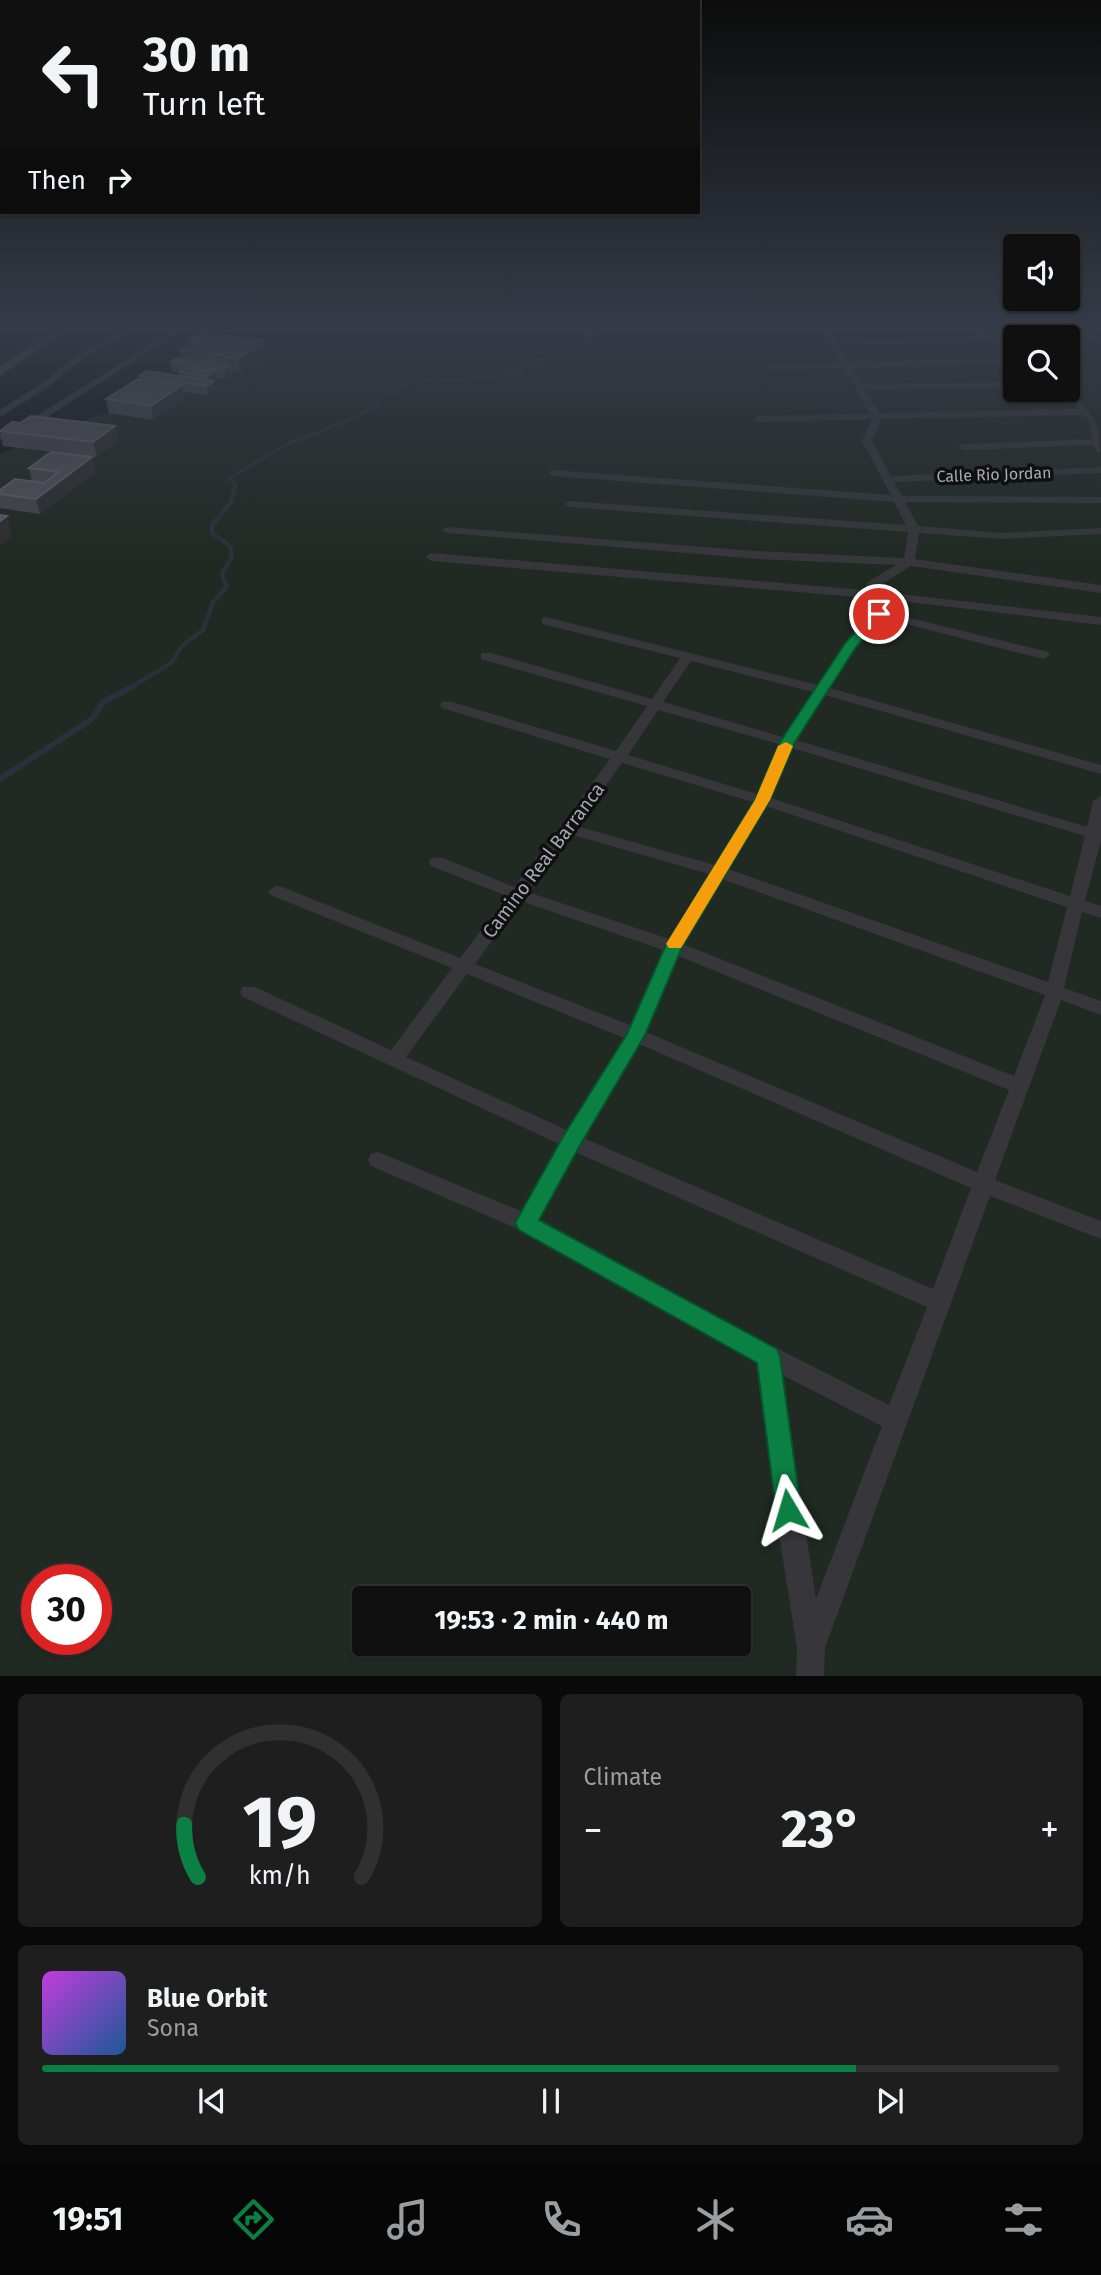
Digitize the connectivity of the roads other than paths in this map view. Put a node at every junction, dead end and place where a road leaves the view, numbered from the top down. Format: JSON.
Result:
{"nodes":[{"id":1,"x":55,"y":407,"type":"edge"},
{"id":2,"x":872,"y":407,"type":"edge"},
{"id":3,"x":877,"y":417,"type":"junction"},
{"id":4,"x":1093,"y":417,"type":"edge"},
{"id":5,"x":758,"y":419,"type":"dead end"},
{"id":6,"x":0,"y":437,"type":"edge"},
{"id":7,"x":963,"y":447,"type":"dead end"},
{"id":8,"x":1099,"y":447,"type":"edge"},
{"id":9,"x":1101,"y":470,"type":"edge"},
{"id":10,"x":553,"y":473,"type":"dead end"},
{"id":11,"x":887,"y":479,"type":"junction"},
{"id":12,"x":898,"y":499,"type":"junction"},
{"id":13,"x":942,"y":500,"type":"junction"},
{"id":14,"x":1101,"y":500,"type":"edge"},
{"id":15,"x":569,"y":504,"type":"dead end"},
{"id":16,"x":921,"y":520,"type":"junction"},
{"id":17,"x":447,"y":530,"type":"dead end"},
{"id":18,"x":1101,"y":531,"type":"edge"},
{"id":19,"x":432,"y":557,"type":"dead end"},
{"id":20,"x":909,"y":562,"type":"junction"},
{"id":21,"x":1101,"y":589,"type":"edge"},
{"id":22,"x":868,"y":594,"type":"junction"},
{"id":23,"x":888,"y":596,"type":"junction"},
{"id":24,"x":879,"y":614,"type":"junction"},
{"id":25,"x":546,"y":621,"type":"dead end"},
{"id":26,"x":1101,"y":621,"type":"edge"},
{"id":27,"x":1044,"y":655,"type":"dead end"},
{"id":28,"x":486,"y":656,"type":"dead end"},
{"id":29,"x":687,"y":658,"type":"junction"},
{"id":30,"x":822,"y":690,"type":"junction"},
{"id":31,"x":655,"y":704,"type":"junction"},
{"id":32,"x":447,"y":705,"type":"dead end"},
{"id":33,"x":787,"y":742,"type":"junction"},
{"id":34,"x":619,"y":757,"type":"junction"},
{"id":35,"x":1101,"y":770,"type":"edge"},
{"id":36,"x":762,"y":800,"type":"junction"},
{"id":37,"x":1101,"y":801,"type":"edge"},
{"id":38,"x":567,"y":828,"type":"junction"},
{"id":39,"x":1097,"y":835,"type":"edge"},
{"id":40,"x":437,"y":862,"type":"dead end"},
{"id":41,"x":717,"y":872,"type":"junction"},
{"id":42,"x":276,"y":891,"type":"dead end"},
{"id":43,"x":517,"y":894,"type":"junction"},
{"id":44,"x":1074,"y":904,"type":"junction"},
{"id":45,"x":1101,"y":912,"type":"edge"},
{"id":46,"x":673,"y":947,"type":"junction"},
{"id":47,"x":463,"y":966,"type":"junction"},
{"id":48,"x":249,"y":992,"type":"dead end"},
{"id":49,"x":1054,"y":994,"type":"junction"},
{"id":50,"x":1101,"y":1008,"type":"edge"},
{"id":51,"x":635,"y":1035,"type":"junction"},
{"id":52,"x":395,"y":1058,"type":"junction"},
{"id":53,"x":1020,"y":1087,"type":"junction"},
{"id":54,"x":571,"y":1141,"type":"junction"},
{"id":55,"x":378,"y":1160,"type":"dead end"},
{"id":56,"x":983,"y":1184,"type":"junction"},
{"id":57,"x":526,"y":1223,"type":"junction"},
{"id":58,"x":1101,"y":1230,"type":"edge"},
{"id":59,"x":940,"y":1302,"type":"junction"},
{"id":60,"x":768,"y":1356,"type":"junction"},
{"id":61,"x":895,"y":1420,"type":"junction"},
{"id":62,"x":811,"y":1648,"type":"junction"},
{"id":63,"x":810,"y":1676,"type":"edge"}],
"edges":[{"from":1,"to":6,"type":"street"},
{"from":2,"to":3,"type":"street"},
{"from":3,"to":4,"type":"street"},
{"from":3,"to":5,"type":"street"},
{"from":3,"to":11,"type":"street"},
{"from":4,"to":8,"type":"street"},
{"from":7,"to":8,"type":"street"},
{"from":9,"to":11,"type":"street","name":"Calle Rio Jordan"},
{"from":10,"to":12,"type":"street"},
{"from":11,"to":12,"type":"street"},
{"from":12,"to":13,"type":"street"},
{"from":12,"to":16,"type":"street"},
{"from":13,"to":14,"type":"street"},
{"from":13,"to":16,"type":"street"},
{"from":15,"to":16,"type":"street"},
{"from":16,"to":18,"type":"street"},
{"from":16,"to":20,"type":"street"},
{"from":17,"to":20,"type":"street"},
{"from":19,"to":22,"type":"street"},
{"from":20,"to":21,"type":"street"},
{"from":20,"to":22,"type":"street"},
{"from":22,"to":23,"type":"street"},
{"from":23,"to":24,"type":"street"},
{"from":23,"to":26,"type":"street"},
{"from":24,"to":27,"type":"street"},
{"from":24,"to":30,"type":"street"},
{"from":25,"to":29,"type":"street"},
{"from":28,"to":31,"type":"street"},
{"from":29,"to":30,"type":"street"},
{"from":29,"to":31,"type":"street","name":"Camino Real Barranca"},
{"from":30,"to":33,"type":"street"},
{"from":30,"to":35,"type":"street"},
{"from":31,"to":33,"type":"street"},
{"from":31,"to":34,"type":"street","name":"Camino Real Barranca"},
{"from":32,"to":34,"type":"street"},
{"from":33,"to":36,"type":"street"},
{"from":33,"to":39,"type":"street"},
{"from":34,"to":36,"type":"street"},
{"from":34,"to":38,"type":"street","name":"Camino Real Barranca"},
{"from":36,"to":41,"type":"street"},
{"from":36,"to":44,"type":"street"},
{"from":37,"to":39,"type":"street"},
{"from":38,"to":41,"type":"street"},
{"from":38,"to":43,"type":"street","name":"Camino Real Barranca"},
{"from":39,"to":44,"type":"street"},
{"from":40,"to":43,"type":"street"},
{"from":41,"to":46,"type":"street"},
{"from":41,"to":49,"type":"street"},
{"from":42,"to":47,"type":"street"},
{"from":43,"to":46,"type":"street"},
{"from":43,"to":47,"type":"street","name":"Camino Real Barranca"},
{"from":44,"to":45,"type":"street"},
{"from":44,"to":49,"type":"street"},
{"from":46,"to":51,"type":"street"},
{"from":46,"to":53,"type":"street"},
{"from":47,"to":51,"type":"street"},
{"from":47,"to":52,"type":"street","name":"Camino Real Barranca"},
{"from":48,"to":52,"type":"street"},
{"from":49,"to":50,"type":"street"},
{"from":49,"to":53,"type":"street"},
{"from":51,"to":54,"type":"street"},
{"from":51,"to":56,"type":"street"},
{"from":52,"to":54,"type":"street"},
{"from":53,"to":56,"type":"street"},
{"from":54,"to":57,"type":"street"},
{"from":54,"to":59,"type":"street"},
{"from":55,"to":57,"type":"street"},
{"from":56,"to":58,"type":"street"},
{"from":56,"to":59,"type":"street"},
{"from":57,"to":60,"type":"street"},
{"from":59,"to":61,"type":"street"},
{"from":60,"to":61,"type":"street"},
{"from":60,"to":62,"type":"street"},
{"from":61,"to":62,"type":"street"},
{"from":62,"to":63,"type":"street"}]}
